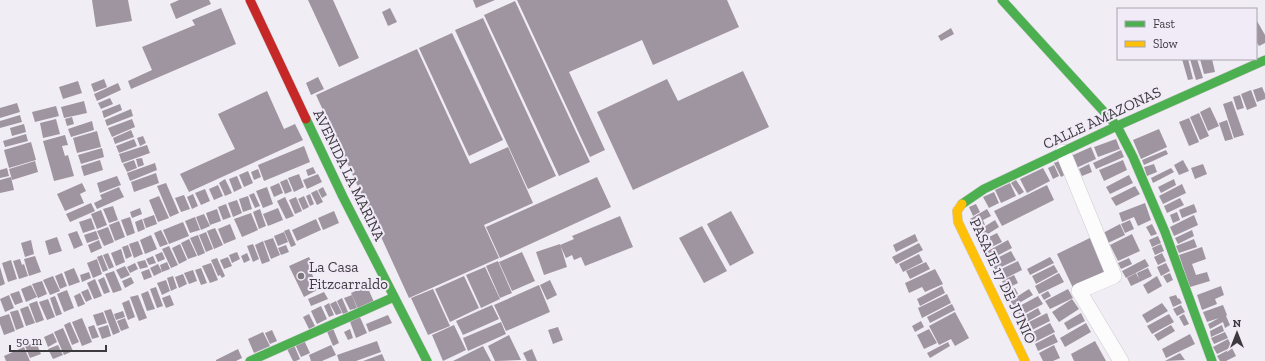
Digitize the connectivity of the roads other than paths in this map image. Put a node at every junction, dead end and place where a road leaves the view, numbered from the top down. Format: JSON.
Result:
{"nodes":[{"id":1,"x":250,"y":0,"type":"edge"},
{"id":2,"x":1002,"y":0,"type":"edge"},
{"id":3,"x":1264,"y":61,"type":"edge"},
{"id":4,"x":1117,"y":126,"type":"junction"},
{"id":5,"x":1063,"y":152,"type":"junction"},
{"id":6,"x":957,"y":211,"type":"joint"},
{"id":7,"x":394,"y":297,"type":"junction"},
{"id":8,"x":250,"y":361,"type":"edge"},
{"id":9,"x":428,"y":361,"type":"edge"},
{"id":10,"x":1025,"y":361,"type":"edge"},
{"id":11,"x":1121,"y":361,"type":"edge"},
{"id":12,"x":1212,"y":361,"type":"edge"}],
"edges":[{"from":1,"to":7,"type":"street","name":"AVENIDA LA MARINA"},
{"from":2,"to":4,"type":"street"},
{"from":3,"to":4,"type":"street","name":"CALLE AMAZONAS"},
{"from":4,"to":5,"type":"street","name":"CALLE AMAZONAS"},
{"from":4,"to":12,"type":"street"},
{"from":5,"to":6,"type":"street","name":"CALLE AMAZONAS"},
{"from":5,"to":11,"type":"street"},
{"from":6,"to":10,"type":"street","name":"PASAJE 17 DE JUNIO"},
{"from":7,"to":8,"type":"street"},
{"from":7,"to":9,"type":"street","name":"AVENIDA LA MARINA"}]}
